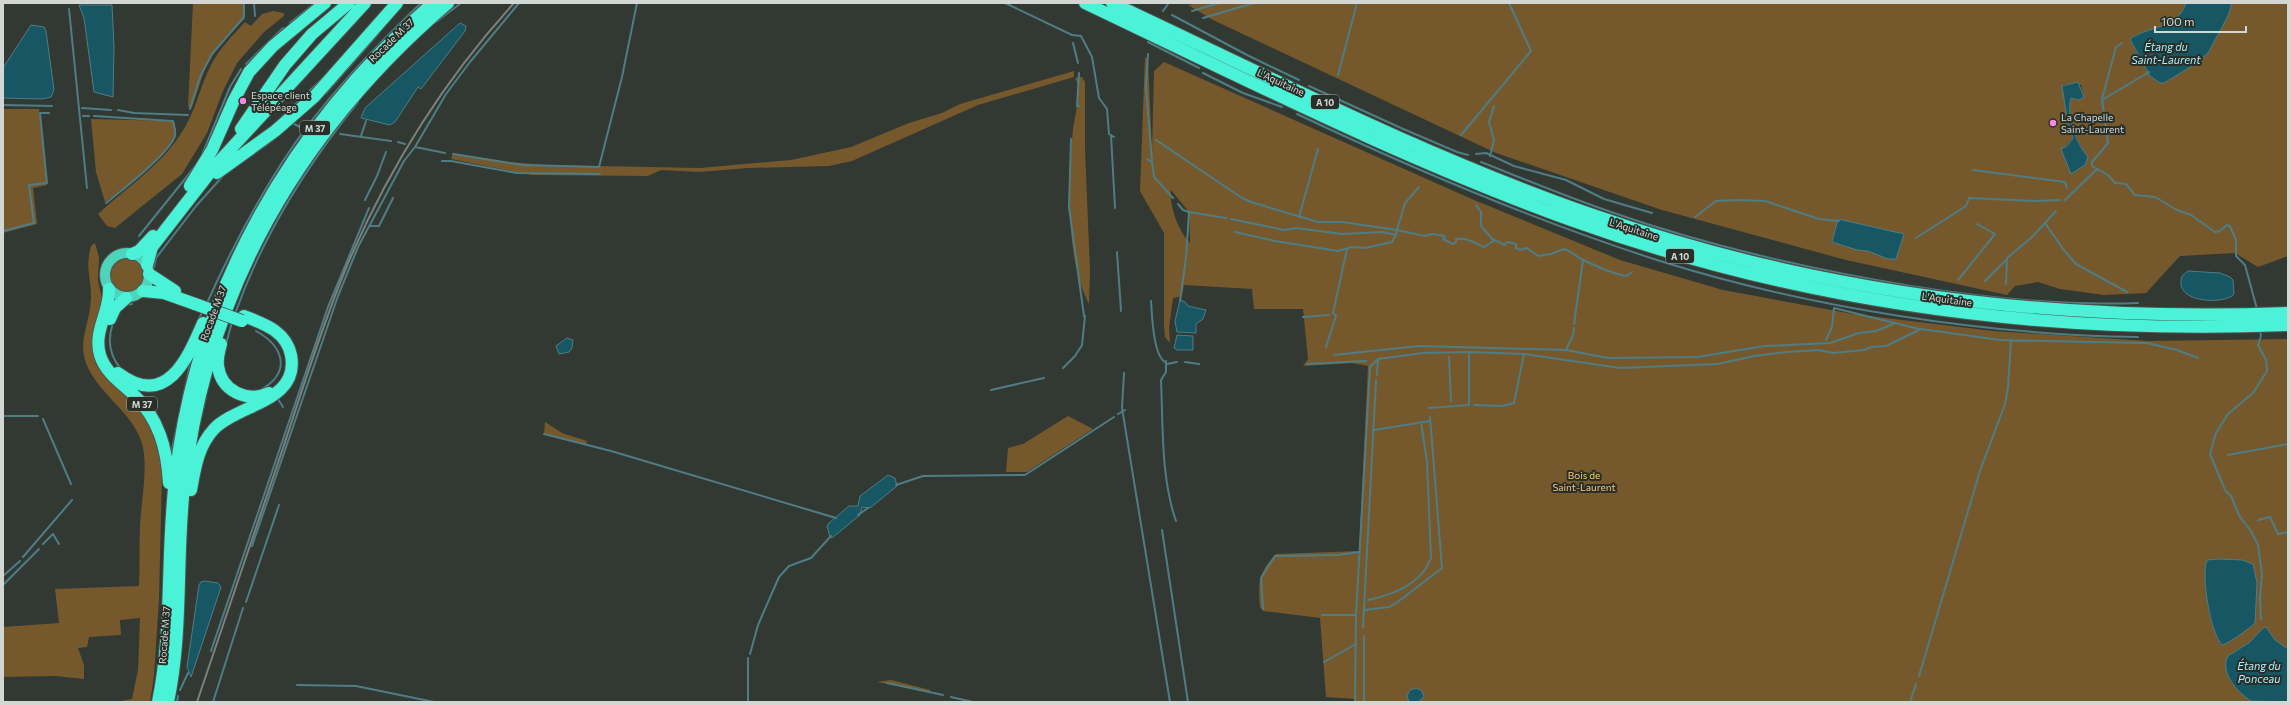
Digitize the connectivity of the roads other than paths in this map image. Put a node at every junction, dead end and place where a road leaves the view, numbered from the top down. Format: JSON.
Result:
{"nodes":[{"id":1,"x":324,"y":3,"type":"edge"},
{"id":2,"x":349,"y":3,"type":"edge"},
{"id":3,"x":366,"y":3,"type":"edge"},
{"id":4,"x":397,"y":3,"type":"edge"},
{"id":5,"x":434,"y":3,"type":"edge"},
{"id":6,"x":448,"y":3,"type":"edge"},
{"id":7,"x":1085,"y":3,"type":"edge"},
{"id":8,"x":1109,"y":8,"type":"edge"},
{"id":9,"x":183,"y":204,"type":"junction"},
{"id":10,"x":132,"y":254,"type":"junction"},
{"id":11,"x":148,"y":269,"type":"junction"},
{"id":12,"x":229,"y":278,"type":"junction"},
{"id":13,"x":109,"y":289,"type":"junction"},
{"id":14,"x":143,"y":291,"type":"junction"},
{"id":15,"x":126,"y":298,"type":"junction"},
{"id":16,"x":196,"y":301,"type":"junction"},
{"id":17,"x":2288,"y":313,"type":"edge"},
{"id":18,"x":224,"y":315,"type":"junction"},
{"id":19,"x":243,"y":319,"type":"junction"},
{"id":20,"x":2262,"y":320,"type":"junction"},
{"id":21,"x":2288,"y":325,"type":"edge"},
{"id":22,"x":170,"y":530,"type":"junction"},
{"id":23,"x":179,"y":554,"type":"junction"},
{"id":24,"x":158,"y":702,"type":"edge"},
{"id":25,"x":168,"y":702,"type":"edge"}],
"edges":[{"from":1,"to":9,"type":"highway"},
{"from":2,"to":9,"type":"highway"},
{"from":3,"to":9,"type":"highway"},
{"from":4,"to":9,"type":"highway"},
{"from":5,"to":12,"type":"highway","name":"Rocade M 37","number":"M 37"},
{"from":6,"to":18,"type":"highway","name":"Rocade M 37","number":"M 37"},
{"from":7,"to":8,"type":"highway","name":"L'Aquitaine","number":"A 10"},
{"from":8,"to":20,"type":"highway","name":"L'Aquitaine","number":"A 10"},
{"from":8,"to":20,"type":"highway","name":"L'Aquitaine","number":"A 10"},
{"from":9,"to":10,"type":"highway"},
{"from":9,"to":11,"type":"highway"},
{"from":10,"to":11,"type":"main road"},
{"from":10,"to":13,"type":"main road"},
{"from":11,"to":14,"type":"main road"},
{"from":11,"to":16,"type":"highway","number":"M 37"},
{"from":12,"to":15,"type":"highway","number":"M 37"},
{"from":12,"to":22,"type":"highway","name":"Rocade M 37","number":"M 37"},
{"from":13,"to":15,"type":"main road"},
{"from":13,"to":22,"type":"highway","number":"M 37"},
{"from":14,"to":15,"type":"main road"},
{"from":14,"to":16,"type":"highway","number":"M 37"},
{"from":16,"to":19,"type":"highway","number":"M 37","bridge":true},
{"from":17,"to":20,"type":"highway","name":"L'Aquitaine","number":"A 10"},
{"from":18,"to":19,"type":"highway","number":"M 37"},
{"from":18,"to":23,"type":"highway","name":"Rocade M 37","number":"M 37"},
{"from":19,"to":23,"type":"highway","number":"M 37"},
{"from":20,"to":21,"type":"highway","name":"L'Aquitaine","number":"A 10"},
{"from":22,"to":24,"type":"highway","name":"Rocade M 37","number":"M 37"},
{"from":23,"to":25,"type":"highway","name":"Rocade M 37","number":"M 37"}]}
